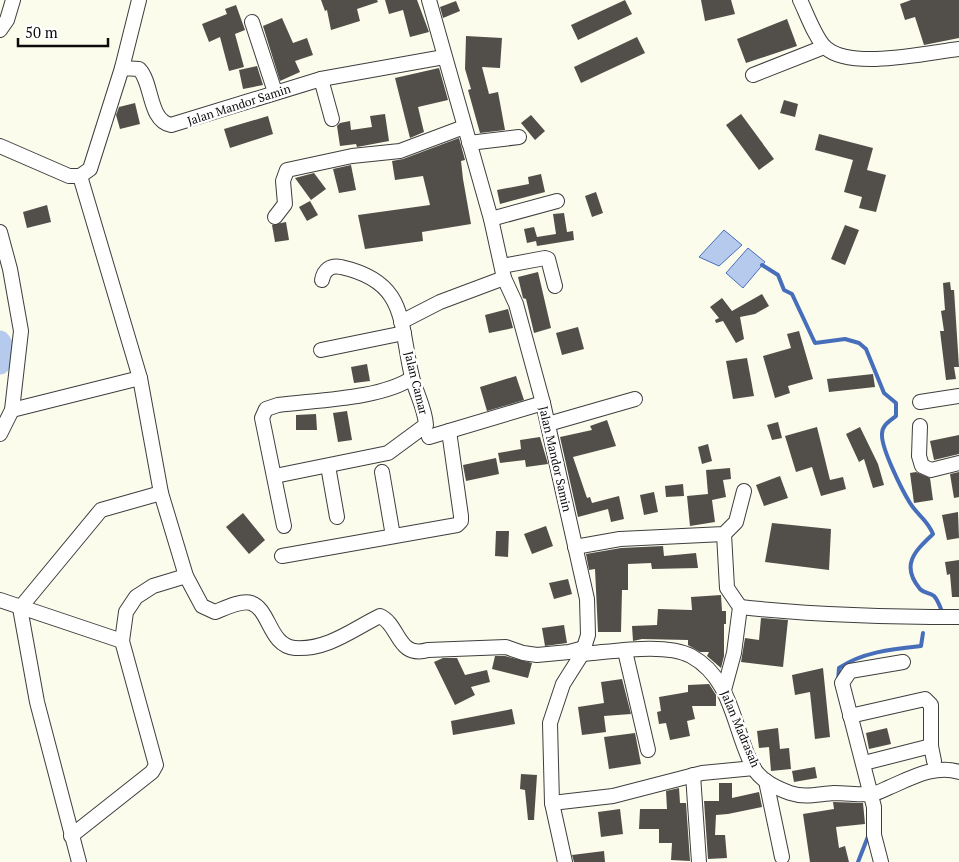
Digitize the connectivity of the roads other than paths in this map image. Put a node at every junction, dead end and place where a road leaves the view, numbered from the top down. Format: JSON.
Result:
{"nodes":[{"id":1,"x":13,"y":0,"type":"edge"},
{"id":2,"x":139,"y":0,"type":"edge"},
{"id":3,"x":429,"y":0,"type":"edge"},
{"id":4,"x":800,"y":0,"type":"edge"},
{"id":5,"x":252,"y":22,"type":"dead end"},
{"id":6,"x":0,"y":30,"type":"edge"},
{"id":7,"x":824,"y":47,"type":"junction"},
{"id":8,"x":959,"y":49,"type":"edge"},
{"id":9,"x":444,"y":57,"type":"junction"},
{"id":10,"x":122,"y":68,"type":"junction"},
{"id":11,"x":753,"y":74,"type":"dead end"},
{"id":12,"x":321,"y":79,"type":"junction"},
{"id":13,"x":275,"y":92,"type":"junction"},
{"id":14,"x":332,"y":119,"type":"dead end"},
{"id":15,"x":464,"y":127,"type":"junction"},
{"id":16,"x":519,"y":137,"type":"dead end"},
{"id":17,"x":469,"y":143,"type":"junction"},
{"id":18,"x":0,"y":146,"type":"edge"},
{"id":19,"x":80,"y":176,"type":"junction"},
{"id":20,"x":557,"y":200,"type":"dead end"},
{"id":21,"x":275,"y":217,"type":"dead end"},
{"id":22,"x":491,"y":219,"type":"junction"},
{"id":23,"x":0,"y":232,"type":"edge"},
{"id":24,"x":503,"y":272,"type":"junction"},
{"id":25,"x":322,"y":280,"type":"dead end"},
{"id":26,"x":555,"y":286,"type":"dead end"},
{"id":27,"x":402,"y":328,"type":"junction"},
{"id":28,"x":321,"y":350,"type":"dead end"},
{"id":29,"x":140,"y":378,"type":"junction"},
{"id":30,"x":412,"y":378,"type":"junction"},
{"id":31,"x":959,"y":396,"type":"edge"},
{"id":32,"x":635,"y":399,"type":"dead end"},
{"id":33,"x":920,"y":402,"type":"dead end"},
{"id":34,"x":543,"y":403,"type":"junction"},
{"id":35,"x":12,"y":410,"type":"junction"},
{"id":36,"x":548,"y":424,"type":"junction"},
{"id":37,"x":920,"y":426,"type":"dead end"},
{"id":38,"x":449,"y":431,"type":"junction"},
{"id":39,"x":0,"y":434,"type":"edge"},
{"id":40,"x":429,"y":437,"type":"dead end"},
{"id":41,"x":959,"y":463,"type":"edge"},
{"id":42,"x":328,"y":466,"type":"junction"},
{"id":43,"x":382,"y":472,"type":"dead end"},
{"id":44,"x":274,"y":476,"type":"junction"},
{"id":45,"x":744,"y":491,"type":"dead end"},
{"id":46,"x":161,"y":493,"type":"junction"},
{"id":47,"x":338,"y":516,"type":"dead end"},
{"id":48,"x":284,"y":526,"type":"dead end"},
{"id":49,"x":724,"y":534,"type":"junction"},
{"id":50,"x":393,"y":536,"type":"junction"},
{"id":51,"x":575,"y":547,"type":"junction"},
{"id":52,"x":282,"y":556,"type":"dead end"},
{"id":53,"x":186,"y":576,"type":"junction"},
{"id":54,"x":0,"y":600,"type":"edge"},
{"id":55,"x":740,"y":607,"type":"junction"},
{"id":56,"x":20,"y":608,"type":"junction"},
{"id":57,"x":959,"y":617,"type":"edge"},
{"id":58,"x":122,"y":642,"type":"junction"},
{"id":59,"x":583,"y":651,"type":"junction"},
{"id":60,"x":625,"y":651,"type":"junction"},
{"id":61,"x":903,"y":662,"type":"dead end"},
{"id":62,"x":724,"y":690,"type":"junction"},
{"id":63,"x":850,"y":716,"type":"junction"},
{"id":64,"x":931,"y":746,"type":"junction"},
{"id":65,"x":648,"y":750,"type":"dead end"},
{"id":66,"x":934,"y":761,"type":"dead end"},
{"id":67,"x":864,"y":763,"type":"junction"},
{"id":68,"x":754,"y":768,"type":"junction"},
{"id":69,"x":959,"y":772,"type":"edge"},
{"id":70,"x":693,"y":775,"type":"junction"},
{"id":71,"x":766,"y":781,"type":"junction"},
{"id":72,"x":869,"y":793,"type":"junction"},
{"id":73,"x":552,"y":803,"type":"junction"},
{"id":74,"x":71,"y":836,"type":"junction"},
{"id":75,"x":782,"y":856,"type":"dead end"},
{"id":76,"x":80,"y":862,"type":"edge"},
{"id":77,"x":565,"y":862,"type":"edge"},
{"id":78,"x":700,"y":862,"type":"edge"},
{"id":79,"x":881,"y":862,"type":"edge"}],
"edges":[{"from":1,"to":6,"type":"street"},
{"from":2,"to":10,"type":"street"},
{"from":3,"to":9,"type":"street","name":"Jalan Mandor Samin"},
{"from":4,"to":7,"type":"street"},
{"from":5,"to":13,"type":"street"},
{"from":7,"to":8,"type":"street"},
{"from":7,"to":11,"type":"street"},
{"from":9,"to":12,"type":"street","name":"Jalan Mandor Samin"},
{"from":9,"to":15,"type":"street","name":"Jalan Mandor Samin"},
{"from":10,"to":13,"type":"street","name":"Jalan Mandor Samin"},
{"from":10,"to":19,"type":"street"},
{"from":12,"to":13,"type":"street","name":"Jalan Mandor Samin"},
{"from":12,"to":14,"type":"street"},
{"from":15,"to":17,"type":"street","name":"Jalan Mandor Samin"},
{"from":15,"to":21,"type":"street"},
{"from":16,"to":17,"type":"street"},
{"from":17,"to":22,"type":"street","name":"Jalan Mandor Samin"},
{"from":18,"to":19,"type":"street"},
{"from":19,"to":29,"type":"street"},
{"from":20,"to":22,"type":"street"},
{"from":22,"to":24,"type":"street","name":"Jalan Mandor Samin"},
{"from":23,"to":35,"type":"street"},
{"from":24,"to":26,"type":"street"},
{"from":24,"to":27,"type":"street"},
{"from":24,"to":34,"type":"street","name":"Jalan Mandor Samin"},
{"from":25,"to":27,"type":"street","name":"Jalan Camar"},
{"from":27,"to":28,"type":"street"},
{"from":27,"to":30,"type":"street","name":"Jalan Camar"},
{"from":29,"to":35,"type":"street"},
{"from":29,"to":46,"type":"street"},
{"from":30,"to":42,"type":"street","name":"Jalan Camar"},
{"from":30,"to":44,"type":"street"},
{"from":31,"to":33,"type":"street"},
{"from":32,"to":36,"type":"street"},
{"from":34,"to":36,"type":"street","name":"Jalan Mandor Samin"},
{"from":34,"to":38,"type":"street"},
{"from":35,"to":39,"type":"street"},
{"from":36,"to":51,"type":"street","name":"Jalan Mandor Samin"},
{"from":37,"to":41,"type":"street"},
{"from":38,"to":40,"type":"street"},
{"from":38,"to":50,"type":"street"},
{"from":42,"to":44,"type":"street","name":"Jalan Camar"},
{"from":42,"to":47,"type":"street"},
{"from":43,"to":50,"type":"street"},
{"from":44,"to":48,"type":"street"},
{"from":45,"to":49,"type":"street"},
{"from":46,"to":53,"type":"street"},
{"from":46,"to":56,"type":"street"},
{"from":49,"to":51,"type":"street"},
{"from":49,"to":55,"type":"street"},
{"from":50,"to":52,"type":"street"},
{"from":51,"to":59,"type":"street","name":"Jalan Mandor Samin"},
{"from":53,"to":58,"type":"street"},
{"from":53,"to":59,"type":"street","name":"Jalan Madrasah"},
{"from":54,"to":56,"type":"street"},
{"from":55,"to":57,"type":"street"},
{"from":55,"to":62,"type":"street"},
{"from":56,"to":58,"type":"street"},
{"from":56,"to":74,"type":"street"},
{"from":58,"to":74,"type":"street"},
{"from":59,"to":60,"type":"street","name":"Jalan Madrasah"},
{"from":59,"to":73,"type":"street","name":"Jalan Mandor Samin"},
{"from":60,"to":62,"type":"street","name":"Jalan Madrasah"},
{"from":60,"to":65,"type":"street"},
{"from":61,"to":63,"type":"street"},
{"from":62,"to":68,"type":"street","name":"Jalan Madrasah"},
{"from":63,"to":64,"type":"street"},
{"from":63,"to":67,"type":"street"},
{"from":64,"to":66,"type":"street"},
{"from":64,"to":67,"type":"street"},
{"from":67,"to":72,"type":"street"},
{"from":68,"to":70,"type":"street"},
{"from":68,"to":71,"type":"street","name":"Jalan Madrasah"},
{"from":69,"to":72,"type":"street","name":"Jalan Madrasah"},
{"from":70,"to":73,"type":"street"},
{"from":70,"to":78,"type":"street"},
{"from":71,"to":72,"type":"street","name":"Jalan Madrasah"},
{"from":71,"to":75,"type":"street"},
{"from":72,"to":79,"type":"street"},
{"from":73,"to":77,"type":"street","name":"Jalan Mandor Samin"},
{"from":74,"to":76,"type":"street"}]}
